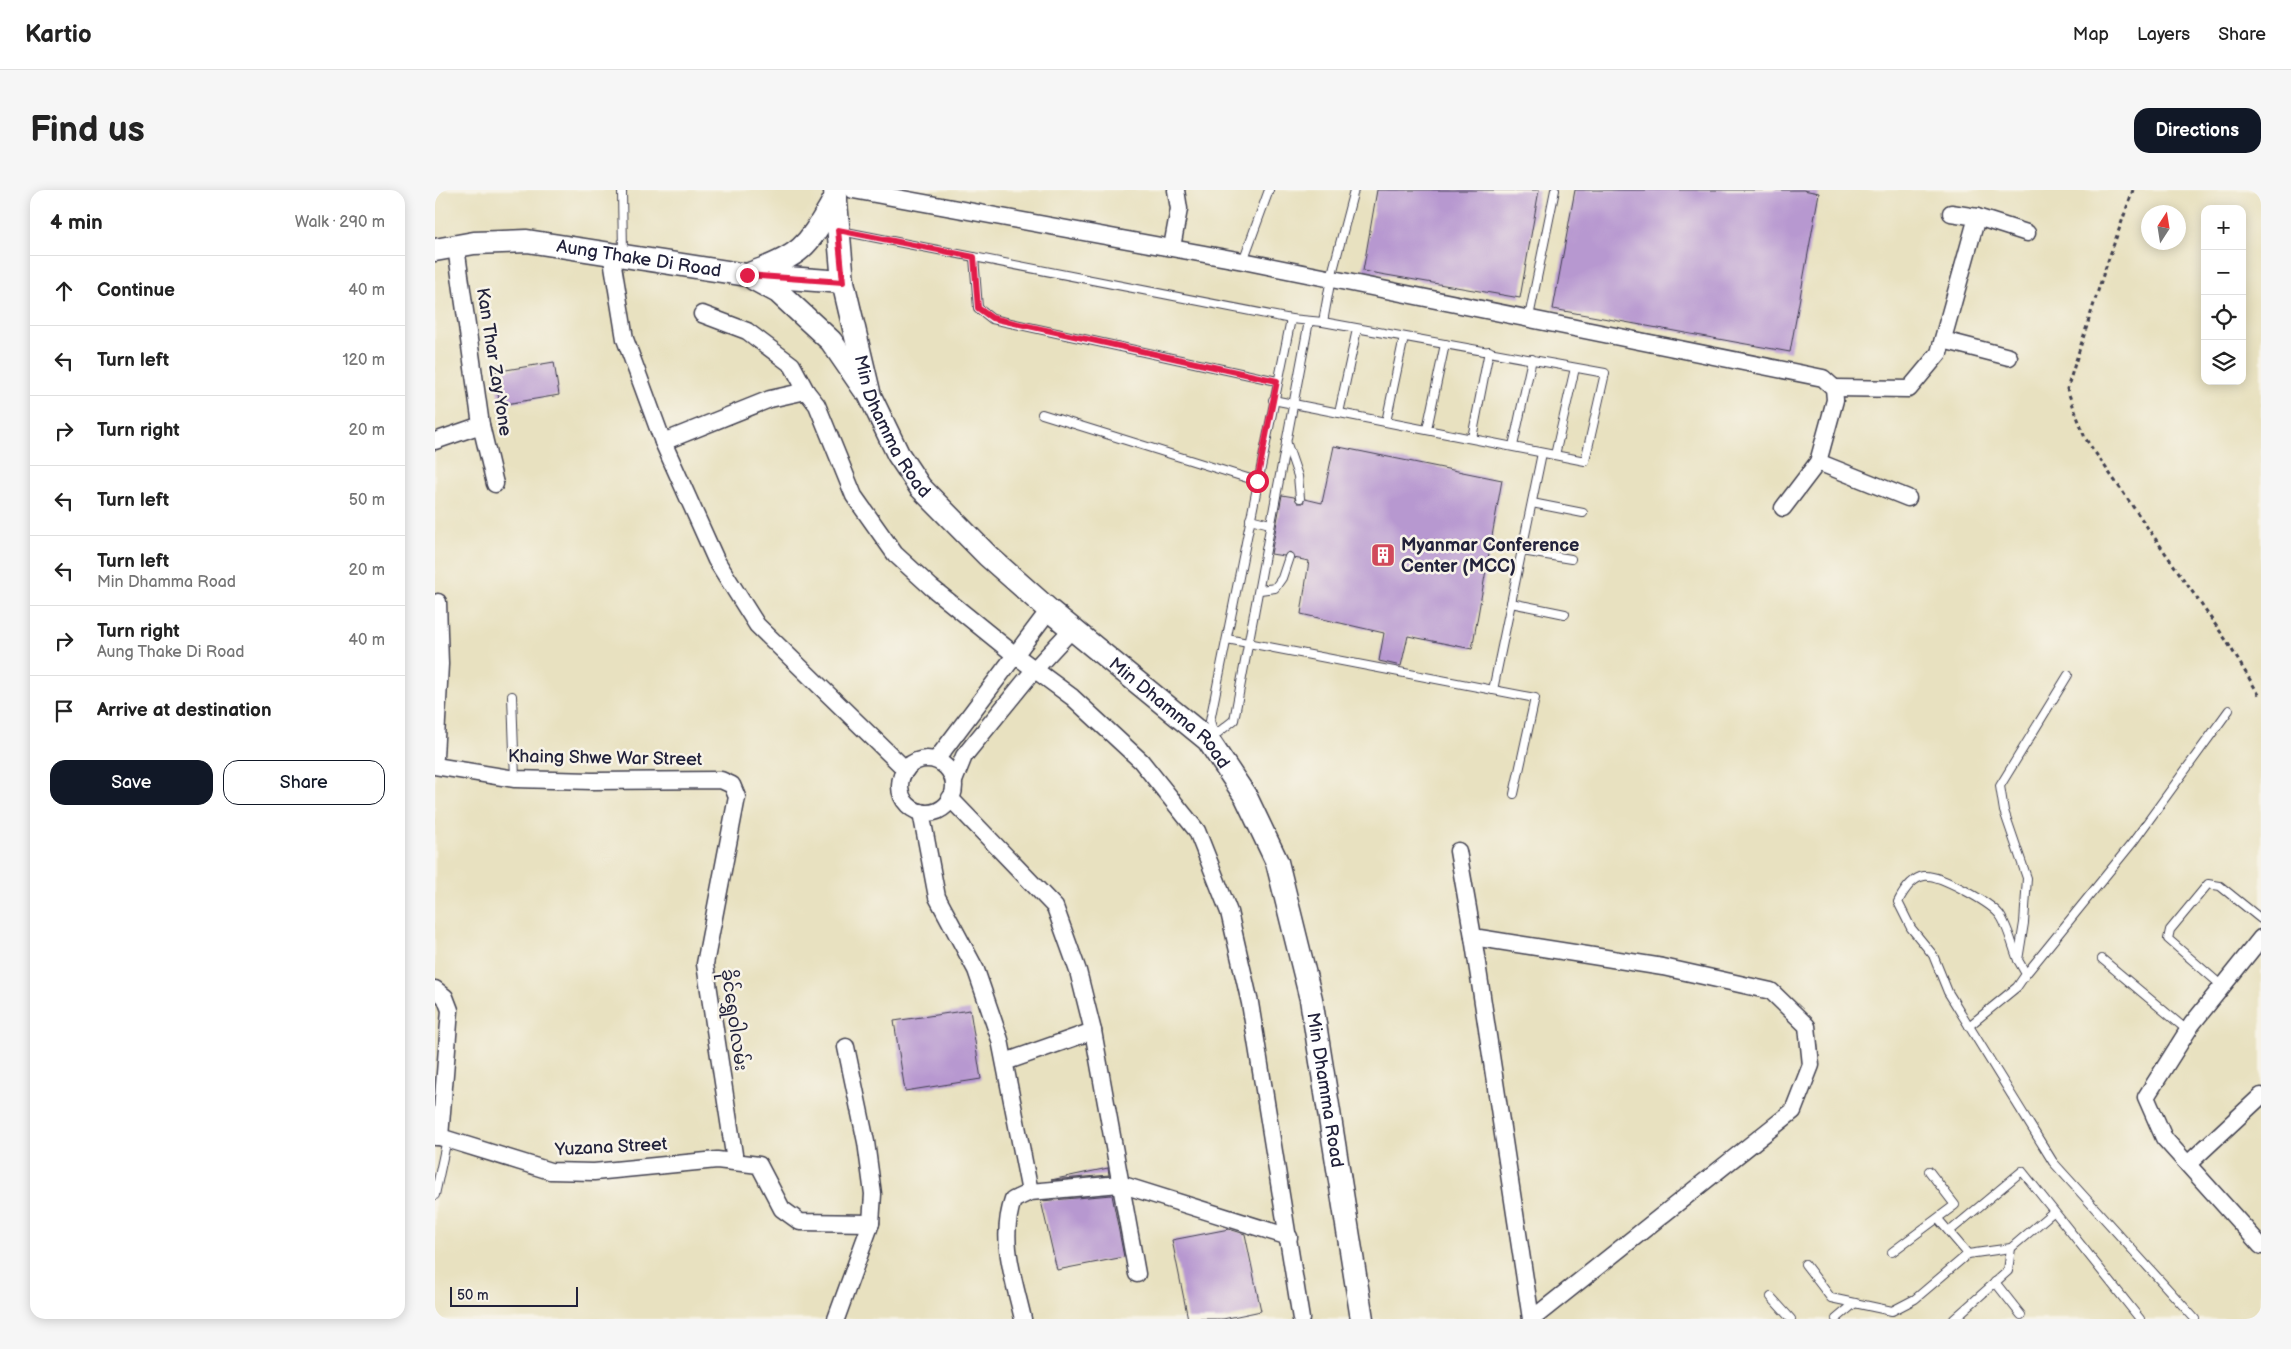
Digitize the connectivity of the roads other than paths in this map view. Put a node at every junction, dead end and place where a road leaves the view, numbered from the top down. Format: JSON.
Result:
{"nodes":[{"id":1,"x":622,"y":190,"type":"edge"},
{"id":2,"x":1176,"y":190,"type":"edge"},
{"id":3,"x":1269,"y":190,"type":"edge"},
{"id":4,"x":1354,"y":190,"type":"edge"},
{"id":5,"x":1555,"y":190,"type":"edge"},
{"id":6,"x":841,"y":192,"type":"edge"},
{"id":7,"x":1951,"y":213,"type":"dead end"},
{"id":8,"x":1977,"y":217,"type":"junction"},
{"id":9,"x":838,"y":230,"type":"junction"},
{"id":10,"x":2027,"y":233,"type":"dead end"},
{"id":11,"x":1173,"y":247,"type":"junction"},
{"id":12,"x":446,"y":248,"type":"edge"},
{"id":13,"x":617,"y":254,"type":"junction"},
{"id":14,"x":974,"y":257,"type":"junction"},
{"id":15,"x":1243,"y":261,"type":"junction"},
{"id":16,"x":747,"y":275,"type":"junction"},
{"id":17,"x":1331,"y":278,"type":"junction"},
{"id":18,"x":843,"y":282,"type":"junction"},
{"id":19,"x":702,"y":314,"type":"dead end"},
{"id":20,"x":1529,"y":317,"type":"junction"},
{"id":21,"x":1291,"y":319,"type":"junction"},
{"id":22,"x":1309,"y":321,"type":"junction"},
{"id":23,"x":1323,"y":322,"type":"junction"},
{"id":24,"x":1357,"y":329,"type":"junction"},
{"id":25,"x":1404,"y":337,"type":"junction"},
{"id":26,"x":1943,"y":340,"type":"junction"},
{"id":27,"x":1445,"y":344,"type":"junction"},
{"id":28,"x":1489,"y":351,"type":"junction"},
{"id":29,"x":2009,"y":357,"type":"dead end"},
{"id":30,"x":1532,"y":359,"type":"junction"},
{"id":31,"x":1575,"y":368,"type":"junction"},
{"id":32,"x":1277,"y":381,"type":"junction"},
{"id":33,"x":1834,"y":388,"type":"junction"},
{"id":34,"x":806,"y":391,"type":"junction"},
{"id":35,"x":870,"y":396,"type":"junction"},
{"id":36,"x":1273,"y":400,"type":"junction"},
{"id":37,"x":1292,"y":406,"type":"junction"},
{"id":38,"x":1339,"y":413,"type":"junction"},
{"id":39,"x":1042,"y":414,"type":"dead end"},
{"id":40,"x":1386,"y":422,"type":"junction"},
{"id":41,"x":481,"y":425,"type":"junction"},
{"id":42,"x":1427,"y":429,"type":"junction"},
{"id":43,"x":1472,"y":438,"type":"junction"},
{"id":44,"x":435,"y":441,"type":"edge"},
{"id":45,"x":1286,"y":441,"type":"junction"},
{"id":46,"x":663,"y":442,"type":"junction"},
{"id":47,"x":1513,"y":446,"type":"junction"},
{"id":48,"x":1542,"y":452,"type":"junction"},
{"id":49,"x":1555,"y":455,"type":"junction"},
{"id":50,"x":1818,"y":462,"type":"junction"},
{"id":51,"x":1257,"y":481,"type":"junction"},
{"id":52,"x":495,"y":484,"type":"dead end"},
{"id":53,"x":1300,"y":498,"type":"dead end"},
{"id":54,"x":1907,"y":498,"type":"dead end"},
{"id":55,"x":1532,"y":503,"type":"junction"},
{"id":56,"x":1783,"y":508,"type":"dead end"},
{"id":57,"x":1583,"y":513,"type":"dead end"},
{"id":58,"x":1250,"y":518,"type":"junction"},
{"id":59,"x":1270,"y":524,"type":"junction"},
{"id":60,"x":1522,"y":551,"type":"junction"},
{"id":61,"x":1289,"y":556,"type":"dead end"},
{"id":62,"x":1571,"y":559,"type":"dead end"},
{"id":63,"x":1260,"y":590,"type":"junction"},
{"id":64,"x":438,"y":602,"type":"dead end"},
{"id":65,"x":1511,"y":603,"type":"junction"},
{"id":66,"x":1049,"y":610,"type":"junction"},
{"id":67,"x":1565,"y":614,"type":"dead end"},
{"id":68,"x":1073,"y":628,"type":"junction"},
{"id":69,"x":1227,"y":638,"type":"junction"},
{"id":70,"x":1248,"y":644,"type":"junction"},
{"id":71,"x":1015,"y":655,"type":"junction"},
{"id":72,"x":1033,"y":670,"type":"junction"},
{"id":73,"x":2068,"y":674,"type":"dead end"},
{"id":74,"x":1493,"y":690,"type":"junction"},
{"id":75,"x":512,"y":696,"type":"dead end"},
{"id":76,"x":2229,"y":710,"type":"dead end"},
{"id":77,"x":1215,"y":743,"type":"junction"},
{"id":78,"x":435,"y":757,"type":"edge"},
{"id":79,"x":936,"y":760,"type":"junction"},
{"id":80,"x":435,"y":766,"type":"edge"},
{"id":81,"x":905,"y":770,"type":"junction"},
{"id":82,"x":515,"y":779,"type":"junction"},
{"id":83,"x":954,"y":781,"type":"junction"},
{"id":84,"x":1514,"y":794,"type":"dead end"},
{"id":85,"x":950,"y":798,"type":"junction"},
{"id":86,"x":921,"y":812,"type":"junction"},
{"id":87,"x":1458,"y":851,"type":"dead end"},
{"id":88,"x":2261,"y":919,"type":"edge"},
{"id":89,"x":1473,"y":936,"type":"junction"},
{"id":90,"x":2261,"y":938,"type":"edge"},
{"id":91,"x":2101,"y":959,"type":"dead end"},
{"id":92,"x":2018,"y":960,"type":"junction"},
{"id":93,"x":2026,"y":974,"type":"junction"},
{"id":94,"x":2222,"y":986,"type":"junction"},
{"id":95,"x":435,"y":989,"type":"edge"},
{"id":96,"x":1969,"y":1026,"type":"junction"},
{"id":97,"x":1093,"y":1031,"type":"junction"},
{"id":98,"x":2188,"y":1031,"type":"junction"},
{"id":99,"x":846,"y":1047,"type":"dead end"},
{"id":100,"x":1005,"y":1062,"type":"junction"},
{"id":101,"x":2261,"y":1096,"type":"edge"},
{"id":102,"x":441,"y":1138,"type":"edge"},
{"id":103,"x":735,"y":1161,"type":"junction"},
{"id":104,"x":2188,"y":1164,"type":"junction"},
{"id":105,"x":1929,"y":1171,"type":"dead end"},
{"id":106,"x":1120,"y":1184,"type":"junction"},
{"id":107,"x":1030,"y":1192,"type":"junction"},
{"id":108,"x":435,"y":1195,"type":"edge"},
{"id":109,"x":2053,"y":1212,"type":"junction"},
{"id":110,"x":1938,"y":1219,"type":"junction"},
{"id":111,"x":871,"y":1223,"type":"junction"},
{"id":112,"x":1950,"y":1231,"type":"junction"},
{"id":113,"x":1289,"y":1237,"type":"junction"},
{"id":114,"x":2261,"y":1246,"type":"edge"},
{"id":115,"x":2011,"y":1248,"type":"junction"},
{"id":116,"x":1892,"y":1252,"type":"dead end"},
{"id":117,"x":1968,"y":1254,"type":"junction"},
{"id":118,"x":1805,"y":1264,"type":"dead end"},
{"id":119,"x":1137,"y":1274,"type":"dead end"},
{"id":120,"x":1995,"y":1282,"type":"junction"},
{"id":121,"x":1771,"y":1297,"type":"dead end"},
{"id":122,"x":1855,"y":1303,"type":"junction"},
{"id":123,"x":2021,"y":1314,"type":"dead end"},
{"id":124,"x":836,"y":1319,"type":"edge"},
{"id":125,"x":1023,"y":1319,"type":"edge"},
{"id":126,"x":1301,"y":1319,"type":"edge"},
{"id":127,"x":1362,"y":1319,"type":"edge"},
{"id":128,"x":1531,"y":1319,"type":"edge"},
{"id":129,"x":1791,"y":1319,"type":"edge"},
{"id":130,"x":1836,"y":1319,"type":"edge"},
{"id":131,"x":1954,"y":1319,"type":"edge"},
{"id":132,"x":2140,"y":1319,"type":"edge"},
{"id":133,"x":2195,"y":1319,"type":"edge"}],
"edges":[{"from":1,"to":13,"type":"lane"},
{"from":2,"to":11,"type":"street"},
{"from":3,"to":15,"type":"lane"},
{"from":4,"to":17,"type":"lane"},
{"from":5,"to":20,"type":"lane"},
{"from":6,"to":9,"type":"main road","name":"Min Dhamma Road"},
{"from":6,"to":11,"type":"street"},
{"from":6,"to":16,"type":"main road"},
{"from":7,"to":8,"type":"street"},
{"from":8,"to":10,"type":"street"},
{"from":8,"to":26,"type":"street"},
{"from":9,"to":14,"type":"lane"},
{"from":9,"to":18,"type":"main road","name":"Min Dhamma Road"},
{"from":11,"to":15,"type":"street"},
{"from":12,"to":13,"type":"main road","name":"Aung Thake Di Road"},
{"from":12,"to":41,"type":"street","name":"Kan Thar Zay Yone"},
{"from":13,"to":16,"type":"main road","name":"Aung Thake Di Road"},
{"from":13,"to":46,"type":"street"},
{"from":14,"to":21,"type":"lane"},
{"from":14,"to":32,"type":"lane"},
{"from":15,"to":17,"type":"street"},
{"from":16,"to":18,"type":"main road","name":"Aung Thake Di Road"},
{"from":16,"to":35,"type":"main road"},
{"from":17,"to":20,"type":"street"},
{"from":17,"to":23,"type":"lane"},
{"from":18,"to":35,"type":"main road","name":"Min Dhamma Road"},
{"from":19,"to":34,"type":"street"},
{"from":20,"to":33,"type":"street"},
{"from":21,"to":22,"type":"lane"},
{"from":21,"to":32,"type":"lane"},
{"from":22,"to":23,"type":"lane"},
{"from":22,"to":37,"type":"lane"},
{"from":23,"to":24,"type":"lane"},
{"from":24,"to":25,"type":"lane"},
{"from":24,"to":38,"type":"lane"},
{"from":25,"to":27,"type":"lane"},
{"from":25,"to":40,"type":"lane"},
{"from":26,"to":29,"type":"street"},
{"from":26,"to":33,"type":"street"},
{"from":27,"to":28,"type":"lane"},
{"from":27,"to":42,"type":"lane"},
{"from":28,"to":30,"type":"lane"},
{"from":28,"to":43,"type":"lane"},
{"from":30,"to":31,"type":"lane"},
{"from":30,"to":47,"type":"lane"},
{"from":31,"to":49,"type":"lane"},
{"from":31,"to":49,"type":"lane"},
{"from":32,"to":36,"type":"lane"},
{"from":33,"to":50,"type":"street"},
{"from":34,"to":46,"type":"street"},
{"from":34,"to":71,"type":"street"},
{"from":35,"to":66,"type":"main road","name":"Min Dhamma Road"},
{"from":36,"to":37,"type":"lane"},
{"from":36,"to":51,"type":"lane"},
{"from":37,"to":38,"type":"lane"},
{"from":37,"to":45,"type":"lane"},
{"from":38,"to":40,"type":"lane"},
{"from":39,"to":51,"type":"lane"},
{"from":40,"to":42,"type":"lane"},
{"from":41,"to":44,"type":"street"},
{"from":41,"to":52,"type":"street","name":"Kan Thar Zay Yone"},
{"from":42,"to":43,"type":"lane"},
{"from":43,"to":47,"type":"lane"},
{"from":45,"to":53,"type":"lane"},
{"from":45,"to":59,"type":"lane"},
{"from":46,"to":81,"type":"street"},
{"from":47,"to":48,"type":"lane"},
{"from":48,"to":49,"type":"lane"},
{"from":48,"to":55,"type":"lane"},
{"from":50,"to":54,"type":"street"},
{"from":50,"to":56,"type":"street"},
{"from":51,"to":58,"type":"lane"},
{"from":55,"to":57,"type":"lane"},
{"from":55,"to":60,"type":"lane"},
{"from":58,"to":59,"type":"lane"},
{"from":58,"to":69,"type":"lane"},
{"from":59,"to":63,"type":"lane"},
{"from":60,"to":62,"type":"lane"},
{"from":60,"to":65,"type":"lane"},
{"from":61,"to":63,"type":"lane"},
{"from":63,"to":70,"type":"lane"},
{"from":64,"to":78,"type":"street"},
{"from":65,"to":67,"type":"lane"},
{"from":65,"to":74,"type":"lane"},
{"from":66,"to":68,"type":"main road","name":"Min Dhamma Road"},
{"from":66,"to":71,"type":"street"},
{"from":68,"to":72,"type":"street"},
{"from":68,"to":77,"type":"main road","name":"Min Dhamma Road"},
{"from":69,"to":70,"type":"lane"},
{"from":69,"to":77,"type":"lane"},
{"from":70,"to":74,"type":"lane"},
{"from":70,"to":77,"type":"lane"},
{"from":71,"to":72,"type":"street"},
{"from":71,"to":79,"type":"street"},
{"from":72,"to":83,"type":"street"},
{"from":72,"to":113,"type":"street"},
{"from":73,"to":92,"type":"lane"},
{"from":74,"to":84,"type":"lane"},
{"from":75,"to":82,"type":"lane"},
{"from":76,"to":93,"type":"lane"},
{"from":77,"to":127,"type":"main road","name":"Min Dhamma Road"},
{"from":79,"to":81,"type":"street"},
{"from":79,"to":83,"type":"street"},
{"from":80,"to":82,"type":"street","name":"Khaing Shwe War Street"},
{"from":81,"to":86,"type":"street"},
{"from":82,"to":103,"type":"street","name":"ခိုင်ရွှေဝါလမ်း"},
{"from":83,"to":85,"type":"street"},
{"from":85,"to":86,"type":"street"},
{"from":85,"to":97,"type":"street"},
{"from":86,"to":100,"type":"street"},
{"from":87,"to":89,"type":"street"},
{"from":88,"to":94,"type":"lane"},
{"from":89,"to":128,"type":"street"},
{"from":89,"to":128,"type":"street"},
{"from":90,"to":94,"type":"street"},
{"from":91,"to":98,"type":"lane"},
{"from":92,"to":93,"type":"lane"},
{"from":92,"to":96,"type":"lane"},
{"from":93,"to":96,"type":"lane"},
{"from":94,"to":98,"type":"street"},
{"from":95,"to":102,"type":"street"},
{"from":96,"to":133,"type":"lane"},
{"from":97,"to":100,"type":"street"},
{"from":97,"to":106,"type":"street"},
{"from":98,"to":104,"type":"street"},
{"from":99,"to":111,"type":"street"},
{"from":100,"to":107,"type":"street"},
{"from":101,"to":104,"type":"street"},
{"from":102,"to":103,"type":"street","name":"Yuzana Street"},
{"from":102,"to":108,"type":"lane"},
{"from":103,"to":111,"type":"street"},
{"from":104,"to":114,"type":"street"},
{"from":105,"to":110,"type":"lane"},
{"from":106,"to":107,"type":"street"},
{"from":106,"to":113,"type":"street"},
{"from":106,"to":119,"type":"street"},
{"from":107,"to":125,"type":"street"},
{"from":109,"to":112,"type":"lane"},
{"from":109,"to":115,"type":"lane"},
{"from":109,"to":132,"type":"lane"},
{"from":110,"to":112,"type":"lane"},
{"from":110,"to":116,"type":"lane"},
{"from":111,"to":124,"type":"street"},
{"from":112,"to":117,"type":"lane"},
{"from":113,"to":126,"type":"street"},
{"from":115,"to":117,"type":"lane"},
{"from":115,"to":120,"type":"lane"},
{"from":117,"to":122,"type":"lane"},
{"from":118,"to":122,"type":"lane"},
{"from":120,"to":123,"type":"lane"},
{"from":120,"to":131,"type":"lane"},
{"from":121,"to":129,"type":"lane"},
{"from":122,"to":130,"type":"lane"}]}
